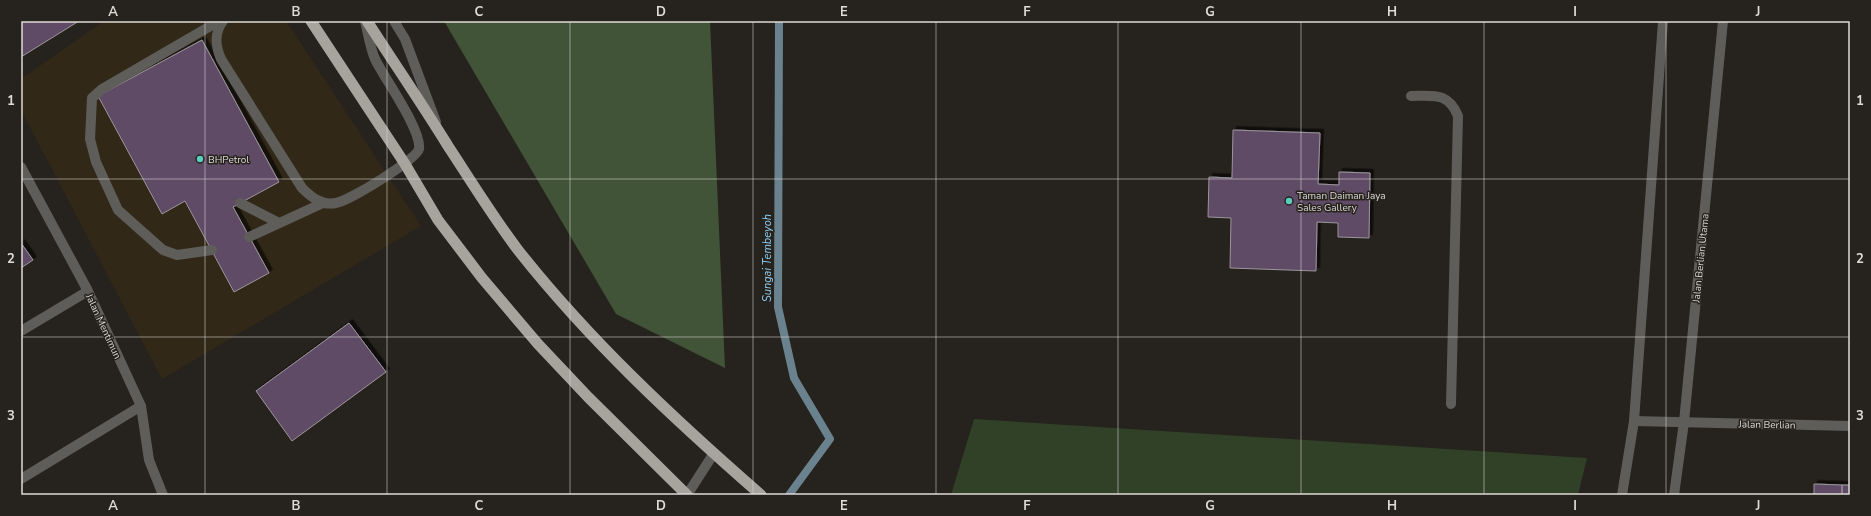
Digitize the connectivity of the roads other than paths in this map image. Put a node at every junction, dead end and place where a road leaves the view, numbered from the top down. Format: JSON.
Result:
{"nodes":[{"id":1,"x":219,"y":21,"type":"edge"},
{"id":2,"x":223,"y":21,"type":"edge"},
{"id":3,"x":311,"y":21,"type":"edge"},
{"id":4,"x":366,"y":21,"type":"edge"},
{"id":5,"x":394,"y":21,"type":"edge"},
{"id":6,"x":1663,"y":21,"type":"edge"},
{"id":7,"x":1723,"y":21,"type":"edge"},
{"id":8,"x":1411,"y":96,"type":"dead end"},
{"id":9,"x":441,"y":134,"type":"junction"},
{"id":10,"x":405,"y":164,"type":"junction"},
{"id":11,"x":21,"y":167,"type":"edge"},
{"id":12,"x":240,"y":203,"type":"dead end"},
{"id":13,"x":323,"y":203,"type":"junction"},
{"id":14,"x":279,"y":223,"type":"junction"},
{"id":15,"x":249,"y":237,"type":"dead end"},
{"id":16,"x":212,"y":250,"type":"dead end"},
{"id":17,"x":88,"y":291,"type":"junction"},
{"id":18,"x":21,"y":330,"type":"edge"},
{"id":19,"x":1451,"y":404,"type":"dead end"},
{"id":20,"x":141,"y":406,"type":"junction"},
{"id":21,"x":1634,"y":421,"type":"junction"},
{"id":22,"x":1684,"y":422,"type":"junction"},
{"id":23,"x":1850,"y":426,"type":"edge"},
{"id":24,"x":714,"y":453,"type":"junction"},
{"id":25,"x":21,"y":479,"type":"edge"},
{"id":26,"x":162,"y":495,"type":"edge"},
{"id":27,"x":687,"y":495,"type":"edge"},
{"id":28,"x":761,"y":495,"type":"edge"},
{"id":29,"x":1622,"y":495,"type":"edge"},
{"id":30,"x":1674,"y":495,"type":"edge"}],
"edges":[{"from":1,"to":16,"type":"street"},
{"from":2,"to":13,"type":"street"},
{"from":3,"to":10,"type":"highway"},
{"from":4,"to":9,"type":"highway"},
{"from":4,"to":10,"type":"street"},
{"from":5,"to":9,"type":"street"},
{"from":6,"to":21,"type":"street"},
{"from":7,"to":22,"type":"street","name":"Jalan Berlian Utama"},
{"from":8,"to":19,"type":"street"},
{"from":9,"to":24,"type":"highway"},
{"from":10,"to":13,"type":"street"},
{"from":10,"to":27,"type":"highway"},
{"from":11,"to":17,"type":"street","name":"Jalan Mentimun"},
{"from":12,"to":14,"type":"street"},
{"from":13,"to":14,"type":"street"},
{"from":14,"to":15,"type":"street"},
{"from":17,"to":18,"type":"street"},
{"from":17,"to":20,"type":"street","name":"Jalan Mentimun"},
{"from":20,"to":25,"type":"street"},
{"from":20,"to":26,"type":"street","name":"Jalan Mentimun"},
{"from":21,"to":22,"type":"street","name":"Jalan Berlian"},
{"from":21,"to":29,"type":"street"},
{"from":22,"to":23,"type":"street","name":"Jalan Berlian"},
{"from":22,"to":30,"type":"street","name":"Jalan Berlian Utama"},
{"from":24,"to":27,"type":"street"},
{"from":24,"to":28,"type":"highway"}]}
